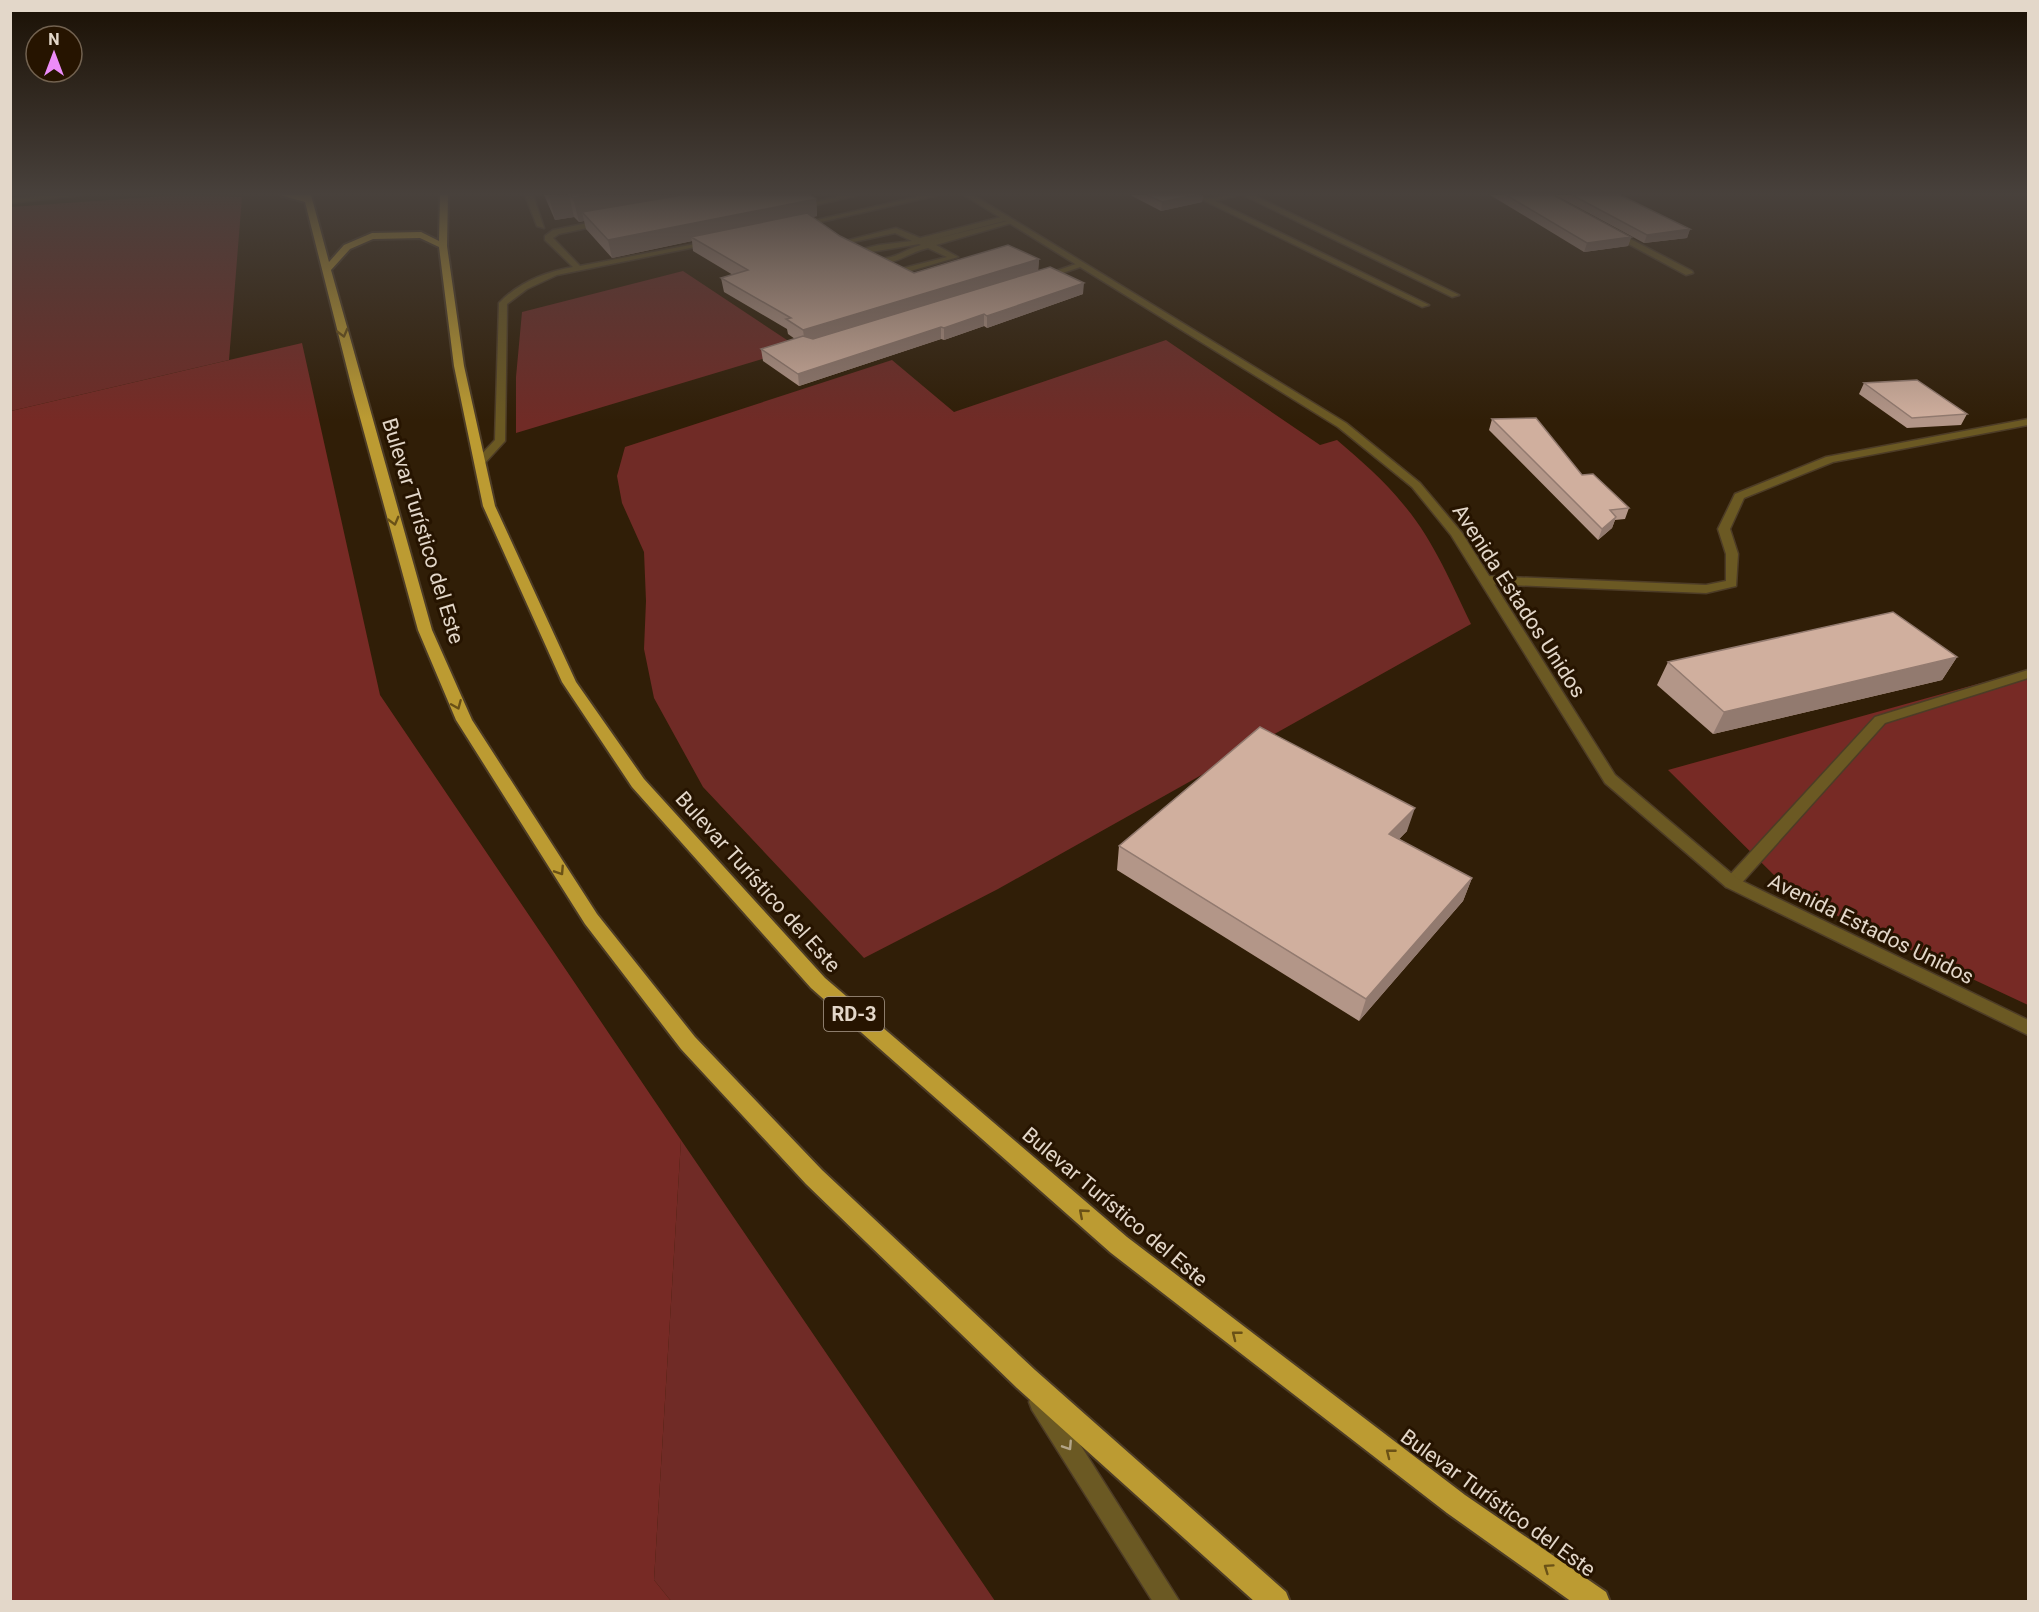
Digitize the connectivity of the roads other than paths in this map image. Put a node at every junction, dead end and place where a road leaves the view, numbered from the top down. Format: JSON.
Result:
{"nodes":[{"id":1,"x":326,"y":270,"type":"edge"},
{"id":2,"x":446,"y":270,"type":"edge"},
{"id":3,"x":568,"y":270,"type":"edge"},
{"id":4,"x":1065,"y":270,"type":"edge"},
{"id":5,"x":1090,"y":270,"type":"edge"},
{"id":6,"x":1353,"y":270,"type":"edge"},
{"id":7,"x":1403,"y":270,"type":"edge"},
{"id":8,"x":1684,"y":270,"type":"edge"},
{"id":9,"x":1689,"y":273,"type":"dead end"},
{"id":10,"x":1037,"y":279,"type":"edge"},
{"id":11,"x":1428,"y":282,"type":"junction"},
{"id":12,"x":1416,"y":285,"type":"dead end"},
{"id":13,"x":1405,"y":287,"type":"dead end"},
{"id":14,"x":1393,"y":290,"type":"junction"},
{"id":15,"x":1455,"y":295,"type":"dead end"},
{"id":16,"x":1425,"y":305,"type":"dead end"},
{"id":17,"x":2028,"y":422,"type":"edge"},
{"id":18,"x":480,"y":462,"type":"junction"},
{"id":19,"x":1485,"y":580,"type":"junction"},
{"id":20,"x":2028,"y":674,"type":"edge"},
{"id":21,"x":1732,"y":883,"type":"junction"},
{"id":22,"x":2028,"y":1028,"type":"edge"},
{"id":23,"x":1026,"y":1379,"type":"junction"},
{"id":24,"x":1168,"y":1602,"type":"edge"},
{"id":25,"x":1276,"y":1602,"type":"edge"},
{"id":26,"x":1596,"y":1602,"type":"edge"}],
"edges":[{"from":1,"to":23,"type":"highway","name":"Bulevar Turístico del Este","one_way":true},
{"from":2,"to":18,"type":"highway","name":"Bulevar Turístico del Este","number":"RD-3"},
{"from":3,"to":18,"type":"street"},
{"from":4,"to":10,"type":"street"},
{"from":5,"to":19,"type":"street","name":"Avenida Estados Unidos"},
{"from":6,"to":14,"type":"street"},
{"from":7,"to":11,"type":"street"},
{"from":8,"to":9,"type":"street"},
{"from":11,"to":12,"type":"street"},
{"from":11,"to":15,"type":"street"},
{"from":13,"to":14,"type":"street"},
{"from":14,"to":16,"type":"street"},
{"from":17,"to":19,"type":"street"},
{"from":26,"to":18,"type":"highway","name":"Bulevar Turístico del Este","number":"RD-3","one_way":true},
{"from":19,"to":21,"type":"street","name":"Avenida Estados Unidos"},
{"from":20,"to":21,"type":"street"},
{"from":21,"to":22,"type":"street","name":"Avenida Estados Unidos"},
{"from":23,"to":24,"type":"street","one_way":true},
{"from":23,"to":25,"type":"highway","name":"Bulevar Turístico del Este"}]}
